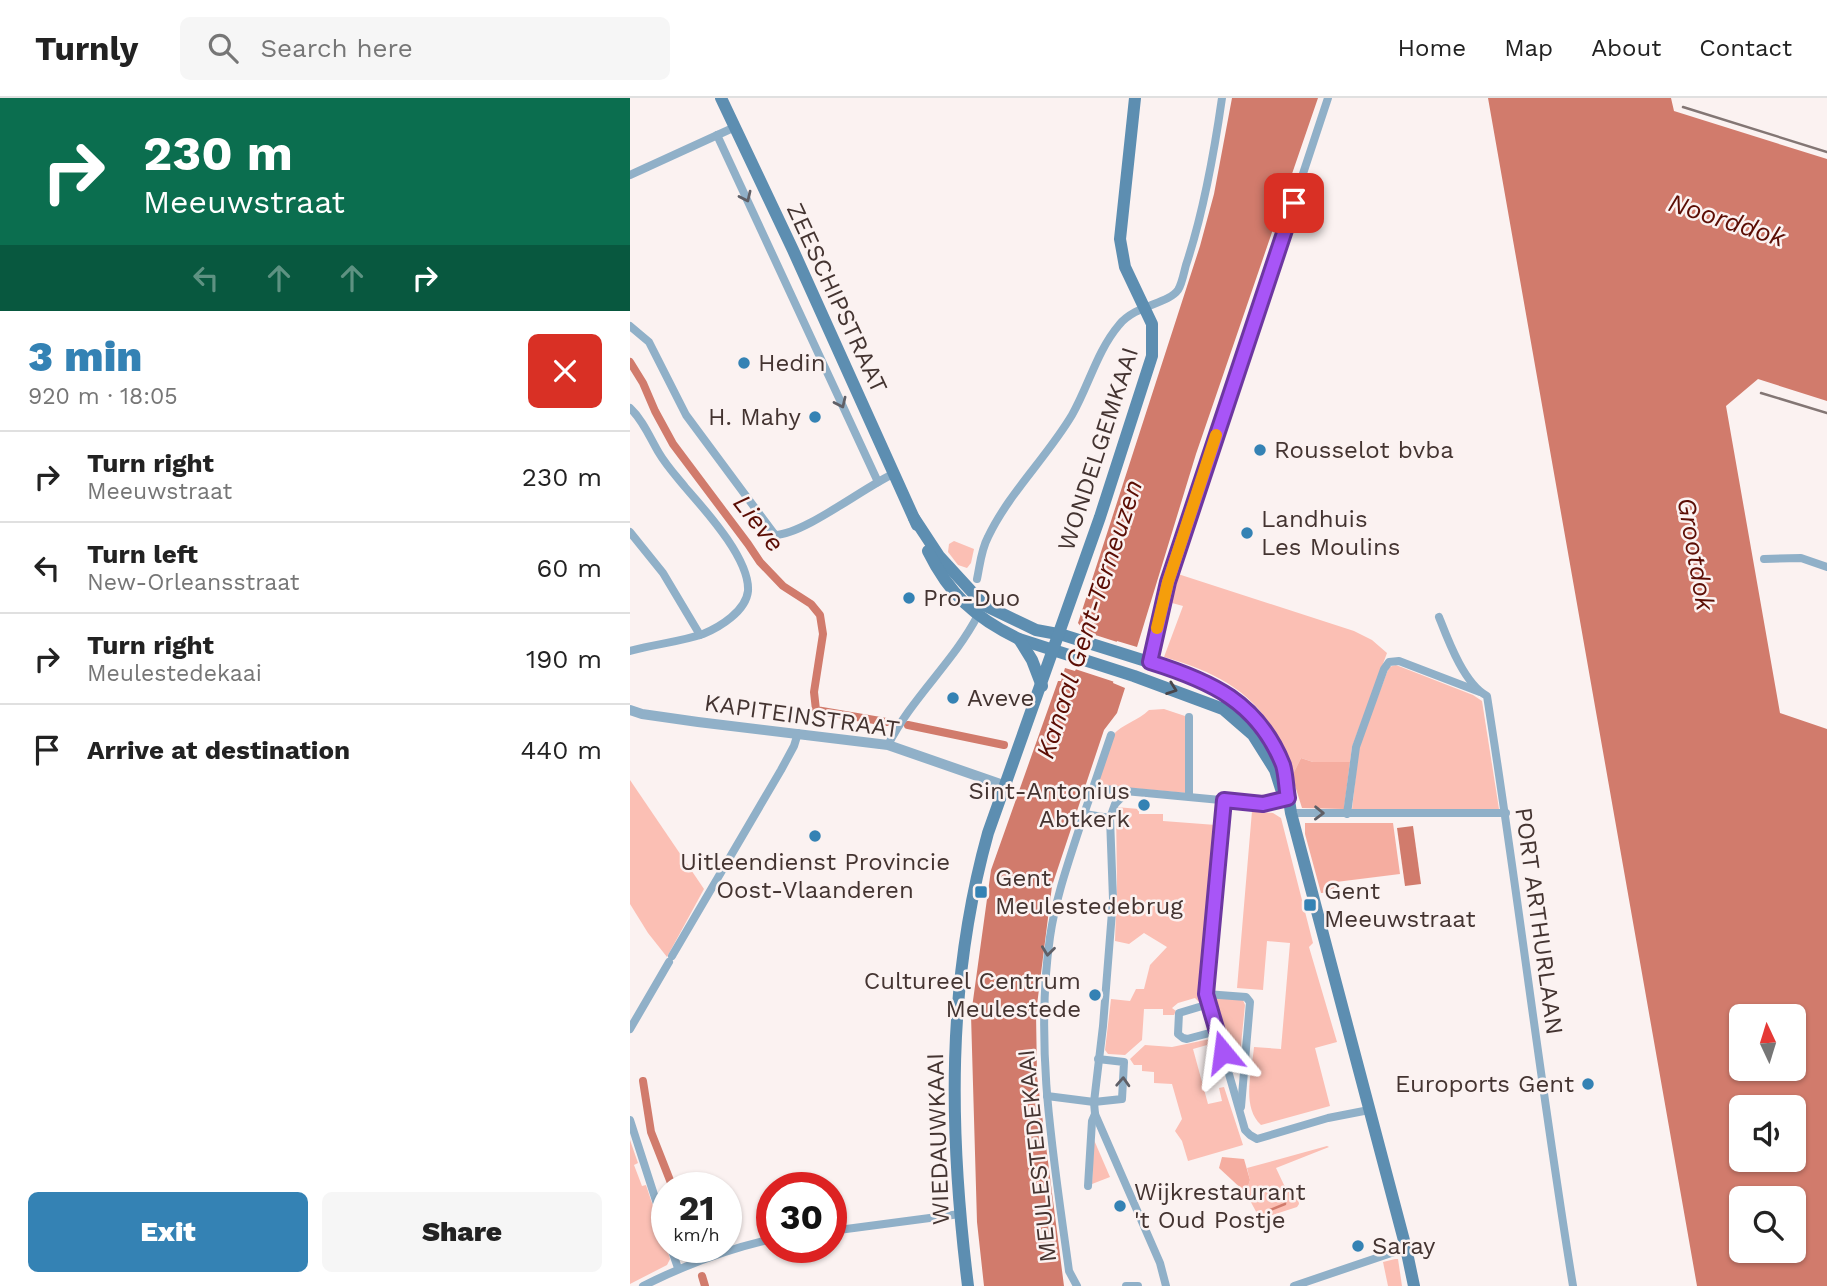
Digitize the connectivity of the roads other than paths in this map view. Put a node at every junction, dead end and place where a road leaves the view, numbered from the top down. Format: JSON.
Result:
{"nodes":[{"id":1,"x":721,"y":98,"type":"edge"},
{"id":2,"x":1135,"y":98,"type":"edge"},
{"id":3,"x":1222,"y":98,"type":"edge"},
{"id":4,"x":1328,"y":98,"type":"edge"},
{"id":5,"x":734,"y":127,"type":"junction"},
{"id":6,"x":717,"y":135,"type":"junction"},
{"id":7,"x":630,"y":175,"type":"edge"},
{"id":8,"x":1143,"y":307,"type":"junction"},
{"id":9,"x":630,"y":326,"type":"edge"},
{"id":10,"x":630,"y":408,"type":"edge"},
{"id":11,"x":895,"y":473,"type":"junction"},
{"id":12,"x":878,"y":481,"type":"junction"},
{"id":13,"x":914,"y":517,"type":"junction"},
{"id":14,"x":630,"y":532,"type":"edge"},
{"id":15,"x":1764,"y":559,"type":"dead end"},
{"id":16,"x":1827,"y":566,"type":"edge"},
{"id":17,"x":977,"y":579,"type":"dead end"},
{"id":18,"x":978,"y":615,"type":"junction"},
{"id":19,"x":1439,"y":617,"type":"dead end"},
{"id":20,"x":1058,"y":634,"type":"junction"},
{"id":21,"x":700,"y":635,"type":"junction"},
{"id":22,"x":1019,"y":639,"type":"junction"},
{"id":23,"x":630,"y":650,"type":"edge"},
{"id":24,"x":1053,"y":651,"type":"junction"},
{"id":25,"x":1143,"y":660,"type":"junction"},
{"id":26,"x":1042,"y":686,"type":"junction"},
{"id":27,"x":1480,"y":692,"type":"junction"},
{"id":28,"x":630,"y":710,"type":"edge"},
{"id":29,"x":1189,"y":717,"type":"dead end"},
{"id":30,"x":797,"y":733,"type":"junction"},
{"id":31,"x":1111,"y":735,"type":"dead end"},
{"id":32,"x":888,"y":745,"type":"junction"},
{"id":33,"x":1006,"y":786,"type":"junction"},
{"id":34,"x":1093,"y":788,"type":"junction"},
{"id":35,"x":1126,"y":791,"type":"junction"},
{"id":36,"x":1189,"y":796,"type":"junction"},
{"id":37,"x":1288,"y":798,"type":"junction"},
{"id":38,"x":1224,"y":800,"type":"junction"},
{"id":39,"x":1291,"y":813,"type":"junction"},
{"id":40,"x":1506,"y":813,"type":"junction"},
{"id":41,"x":1084,"y":814,"type":"junction"},
{"id":42,"x":1347,"y":814,"type":"junction"},
{"id":43,"x":1110,"y":818,"type":"junction"},
{"id":44,"x":1206,"y":994,"type":"junction"},
{"id":45,"x":1209,"y":1004,"type":"junction"},
{"id":46,"x":630,"y":1029,"type":"edge"},
{"id":47,"x":1217,"y":1031,"type":"junction"},
{"id":48,"x":1098,"y":1059,"type":"junction"},
{"id":49,"x":1245,"y":1071,"type":"junction"},
{"id":50,"x":1229,"y":1074,"type":"junction"},
{"id":51,"x":1047,"y":1096,"type":"junction"},
{"id":52,"x":1094,"y":1102,"type":"junction"},
{"id":53,"x":1240,"y":1110,"type":"junction"},
{"id":54,"x":1369,"y":1110,"type":"junction"},
{"id":55,"x":1095,"y":1114,"type":"junction"},
{"id":56,"x":630,"y":1120,"type":"edge"},
{"id":57,"x":651,"y":1185,"type":"edge"},
{"id":58,"x":1088,"y":1186,"type":"dead end"},
{"id":59,"x":960,"y":1214,"type":"junction"},
{"id":60,"x":847,"y":1229,"type":"edge"},
{"id":61,"x":756,"y":1243,"type":"edge"},
{"id":62,"x":1406,"y":1248,"type":"junction"},
{"id":63,"x":676,"y":1263,"type":"edge"},
{"id":64,"x":678,"y":1268,"type":"junction"},
{"id":65,"x":643,"y":1286,"type":"edge"},
{"id":66,"x":968,"y":1286,"type":"edge"},
{"id":67,"x":1077,"y":1286,"type":"edge"},
{"id":68,"x":1126,"y":1286,"type":"edge"},
{"id":69,"x":1138,"y":1286,"type":"edge"},
{"id":70,"x":1166,"y":1286,"type":"edge"},
{"id":71,"x":1294,"y":1286,"type":"edge"},
{"id":72,"x":1414,"y":1286,"type":"edge"},
{"id":73,"x":1573,"y":1286,"type":"edge"}],
"edges":[{"from":1,"to":5,"type":"main road","name":"ZEESCHIPSTRAAT"},
{"from":2,"to":8,"type":"main road","name":"WONDELGEMKAAI"},
{"from":3,"to":8,"type":"street"},
{"from":4,"to":25,"type":"street"},
{"from":5,"to":6,"type":"street"},
{"from":5,"to":11,"type":"main road","name":"ZEESCHIPSTRAAT"},
{"from":6,"to":7,"type":"street"},
{"from":6,"to":12,"type":"street","one_way":true},
{"from":8,"to":17,"type":"street"},
{"from":8,"to":20,"type":"main road","name":"WONDELGEMKAAI"},
{"from":9,"to":12,"type":"street"},
{"from":10,"to":21,"type":"street"},
{"from":11,"to":12,"type":"street"},
{"from":11,"to":13,"type":"main road","name":"ZEESCHIPSTRAAT"},
{"from":13,"to":18,"type":"main road","name":"ZEESCHIPSTRAAT"},
{"from":13,"to":20,"type":"main road","name":"ZEESCHIPSTRAAT"},
{"from":14,"to":21,"type":"street"},
{"from":15,"to":16,"type":"street"},
{"from":18,"to":22,"type":"main road","name":"ZEESCHIPSTRAAT"},
{"from":18,"to":32,"type":"street"},
{"from":19,"to":27,"type":"street","name":"PORT ARTHURLAAN"},
{"from":20,"to":24,"type":"main road","name":"WONDELGEMKAAI"},
{"from":20,"to":25,"type":"main road","name":"ZEESCHIPSTRAAT"},
{"from":21,"to":23,"type":"street"},
{"from":22,"to":24,"type":"main road","name":"ZEESCHIPSTRAAT"},
{"from":22,"to":26,"type":"main road"},
{"from":24,"to":26,"type":"main road","name":"WONDELGEMKAAI"},
{"from":24,"to":37,"type":"main road","name":"ZEESCHIPSTRAAT","one_way":true},
{"from":25,"to":37,"type":"main road","name":"ZEESCHIPSTRAAT"},
{"from":26,"to":33,"type":"main road","name":"WONDELGEMKAAI"},
{"from":27,"to":40,"type":"street","name":"PORT ARTHURLAAN"},
{"from":27,"to":42,"type":"street"},
{"from":28,"to":30,"type":"street","name":"KAPITEINSTRAAT"},
{"from":29,"to":36,"type":"street"},
{"from":30,"to":32,"type":"street","name":"KAPITEINSTRAAT"},
{"from":30,"to":46,"type":"street"},
{"from":31,"to":34,"type":"street"},
{"from":32,"to":33,"type":"street","name":"KAPITEINSTRAAT"},
{"from":33,"to":59,"type":"main road","name":"WIEDAUWKAAI"},
{"from":34,"to":35,"type":"street"},
{"from":34,"to":41,"type":"street","name":"MEULESTEDEKAAI"},
{"from":35,"to":36,"type":"street"},
{"from":35,"to":43,"type":"street"},
{"from":36,"to":38,"type":"street"},
{"from":37,"to":38,"type":"street"},
{"from":37,"to":39,"type":"main road"},
{"from":38,"to":44,"type":"street"},
{"from":39,"to":42,"type":"street","one_way":true},
{"from":39,"to":54,"type":"main road"},
{"from":40,"to":42,"type":"street"},
{"from":40,"to":73,"type":"street","name":"PORT ARTHURLAAN"},
{"from":41,"to":43,"type":"street"},
{"from":41,"to":51,"type":"street","name":"MEULESTEDEKAAI","one_way":true},
{"from":43,"to":48,"type":"street"},
{"from":44,"to":45,"type":"street"},
{"from":44,"to":49,"type":"street"},
{"from":45,"to":47,"type":"street"},
{"from":45,"to":47,"type":"street"},
{"from":47,"to":50,"type":"street"},
{"from":48,"to":52,"type":"street"},
{"from":52,"to":48,"type":"street","one_way":true},
{"from":49,"to":50,"type":"street"},
{"from":49,"to":53,"type":"street"},
{"from":50,"to":53,"type":"street"},
{"from":51,"to":52,"type":"street"},
{"from":51,"to":67,"type":"street","name":"MEULESTEDEKAAI"},
{"from":52,"to":55,"type":"street"},
{"from":53,"to":54,"type":"street"},
{"from":54,"to":62,"type":"main road"},
{"from":55,"to":58,"type":"street"},
{"from":55,"to":70,"type":"street"},
{"from":56,"to":57,"type":"street"},
{"from":59,"to":60,"type":"street"},
{"from":59,"to":66,"type":"main road","name":"WIEDAUWKAAI"},
{"from":61,"to":64,"type":"street"},
{"from":62,"to":71,"type":"street"},
{"from":62,"to":72,"type":"main road"},
{"from":63,"to":64,"type":"street"},
{"from":64,"to":65,"type":"street"},
{"from":68,"to":69,"type":"street"}]}
